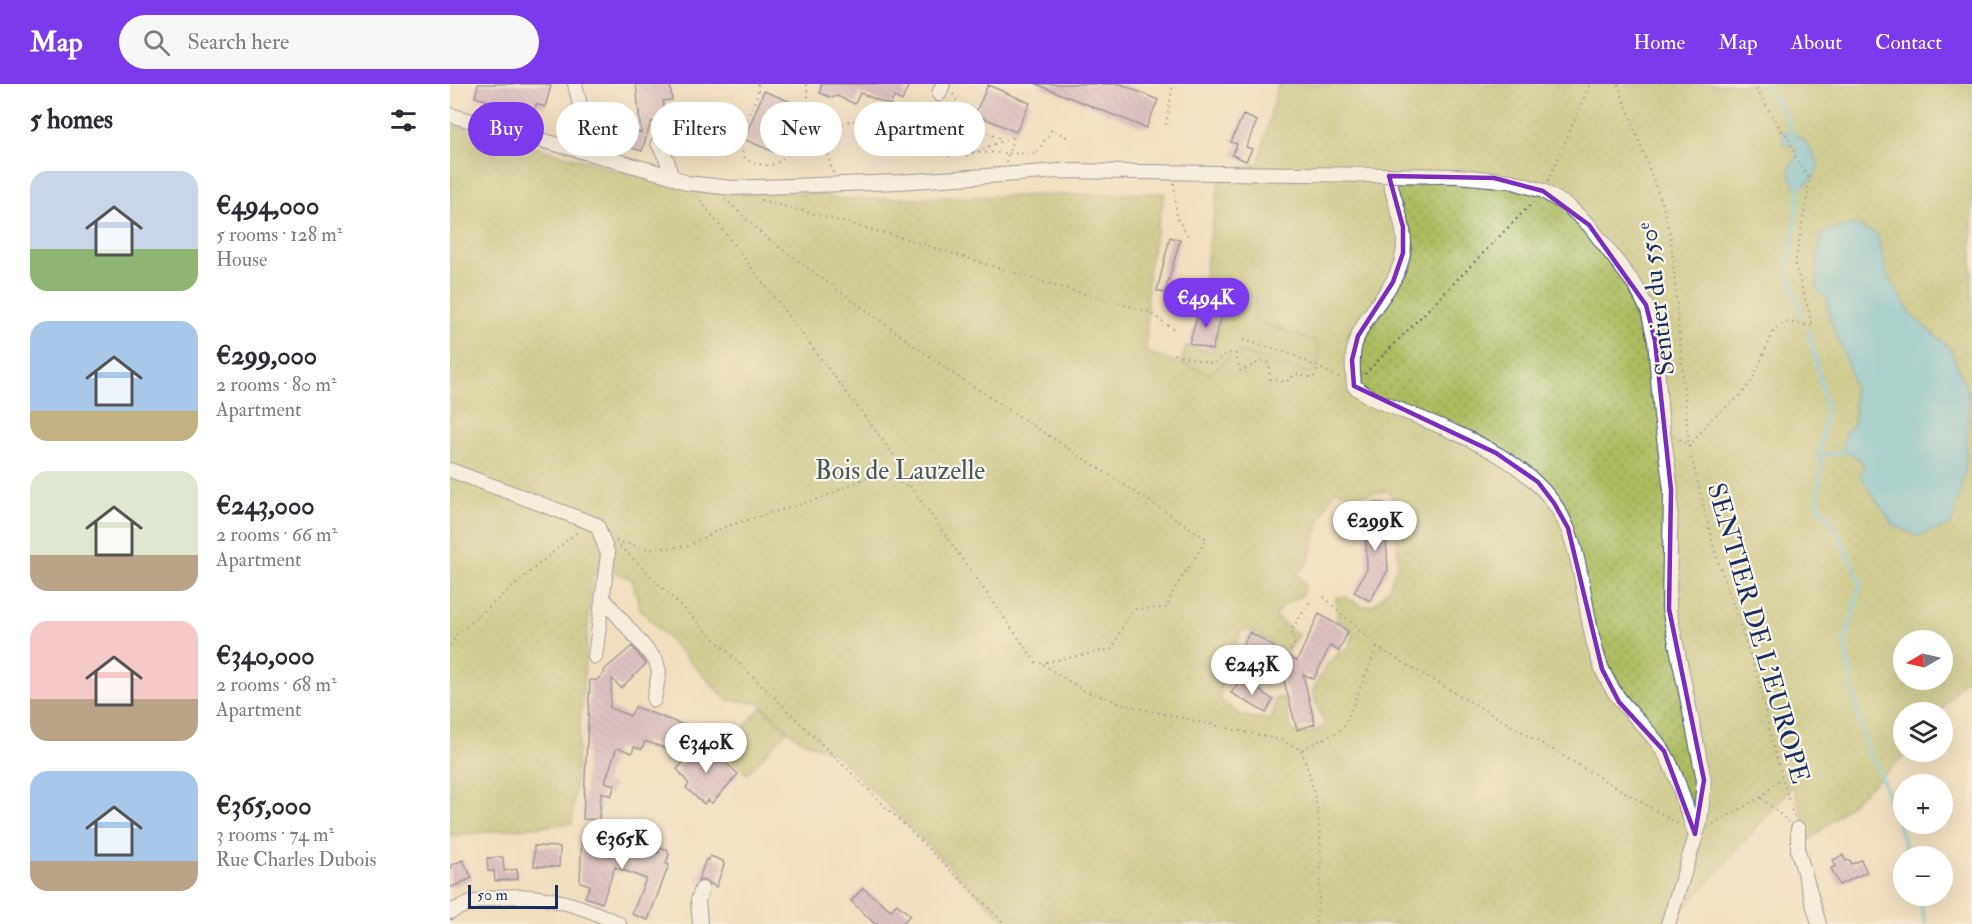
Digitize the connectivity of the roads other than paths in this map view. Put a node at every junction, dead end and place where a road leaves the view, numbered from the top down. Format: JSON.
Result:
{"nodes":[{"id":1,"x":575,"y":84,"type":"edge"},
{"id":2,"x":579,"y":102,"type":"edge"},
{"id":3,"x":450,"y":115,"type":"edge"},
{"id":4,"x":556,"y":144,"type":"edge"},
{"id":5,"x":599,"y":156,"type":"edge"},
{"id":6,"x":665,"y":156,"type":"edge"},
{"id":7,"x":671,"y":176,"type":"junction"},
{"id":8,"x":1389,"y":176,"type":"junction"},
{"id":9,"x":450,"y":470,"type":"edge"},
{"id":10,"x":603,"y":598,"type":"junction"},
{"id":11,"x":595,"y":657,"type":"dead end"},
{"id":12,"x":654,"y":700,"type":"dead end"},
{"id":13,"x":1798,"y":829,"type":"road end"},
{"id":14,"x":1695,"y":834,"type":"junction"},
{"id":15,"x":702,"y":889,"type":"dead end"},
{"id":16,"x":450,"y":912,"type":"edge"},
{"id":17,"x":619,"y":924,"type":"edge"},
{"id":18,"x":700,"y":924,"type":"edge"},
{"id":19,"x":1668,"y":924,"type":"edge"},
{"id":20,"x":1819,"y":924,"type":"edge"}],
"edges":[{"from":1,"to":2,"type":"street"},
{"from":3,"to":4,"type":"street"},
{"from":5,"to":7,"type":"street"},
{"from":6,"to":7,"type":"street"},
{"from":7,"to":8,"type":"street"},
{"from":8,"to":14,"type":"street"},
{"from":8,"to":14,"type":"street"},
{"from":9,"to":10,"type":"street"},
{"from":10,"to":11,"type":"street"},
{"from":10,"to":12,"type":"street"},
{"from":13,"to":20,"type":"street"},
{"from":14,"to":19,"type":"street"},
{"from":15,"to":18,"type":"street"},
{"from":16,"to":17,"type":"street"}]}
